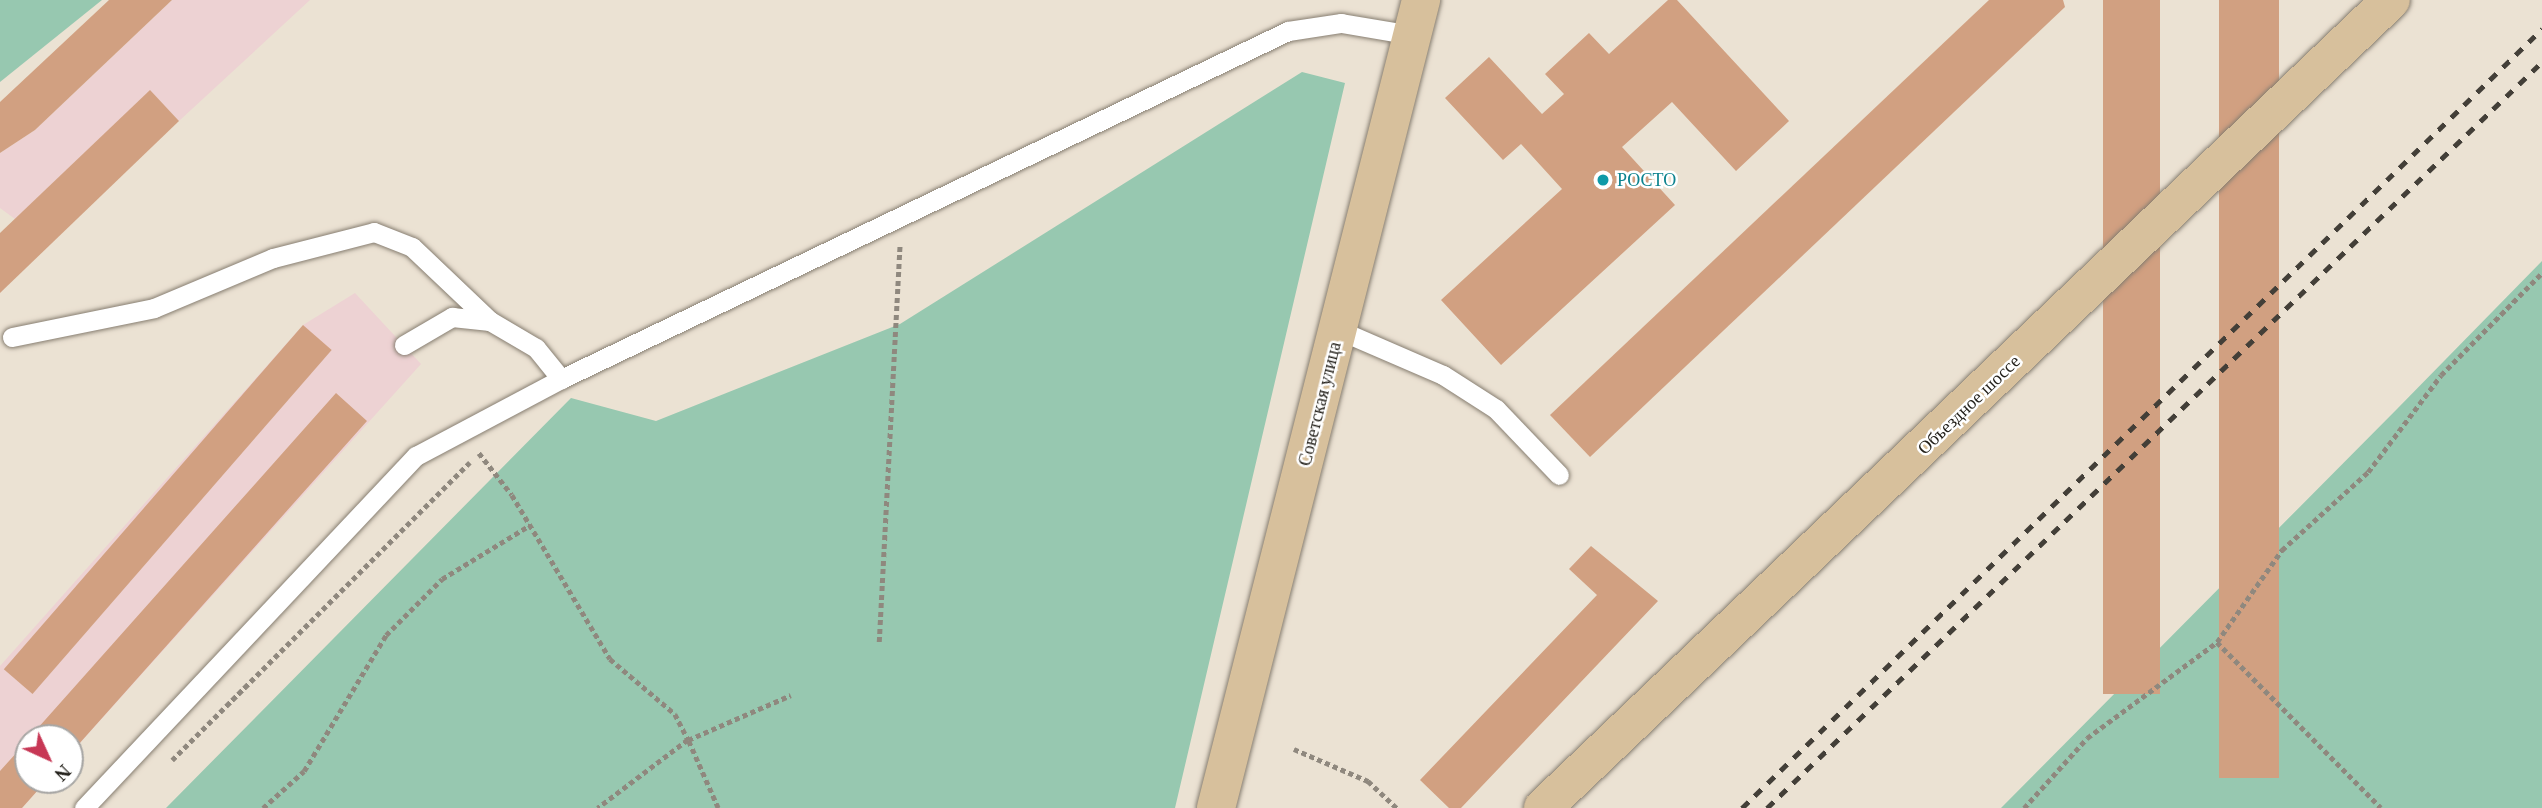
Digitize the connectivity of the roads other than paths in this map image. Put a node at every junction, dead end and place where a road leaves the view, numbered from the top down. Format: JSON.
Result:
{"nodes":[{"id":1,"x":2391,"y":0,"type":"edge"},
{"id":2,"x":1417,"y":17,"type":"edge"},
{"id":3,"x":490,"y":321,"type":"junction"},
{"id":4,"x":1339,"y":330,"type":"junction"},
{"id":5,"x":12,"y":337,"type":"dead end"},
{"id":6,"x":404,"y":345,"type":"dead end"},
{"id":7,"x":561,"y":379,"type":"junction"},
{"id":8,"x":1559,"y":475,"type":"dead end"},
{"id":9,"x":84,"y":808,"type":"edge"},
{"id":10,"x":1216,"y":808,"type":"edge"},
{"id":11,"x":1543,"y":808,"type":"edge"}],
"edges":[{"from":1,"to":11,"type":"main road","name":"Объездное шоссе"},
{"from":2,"to":4,"type":"main road","name":"Советская улица"},
{"from":2,"to":7,"type":"lane"},
{"from":3,"to":5,"type":"lane"},
{"from":3,"to":6,"type":"lane"},
{"from":3,"to":7,"type":"lane"},
{"from":4,"to":8,"type":"lane"},
{"from":4,"to":10,"type":"main road","name":"Советская улица"},
{"from":7,"to":9,"type":"lane"}]}
